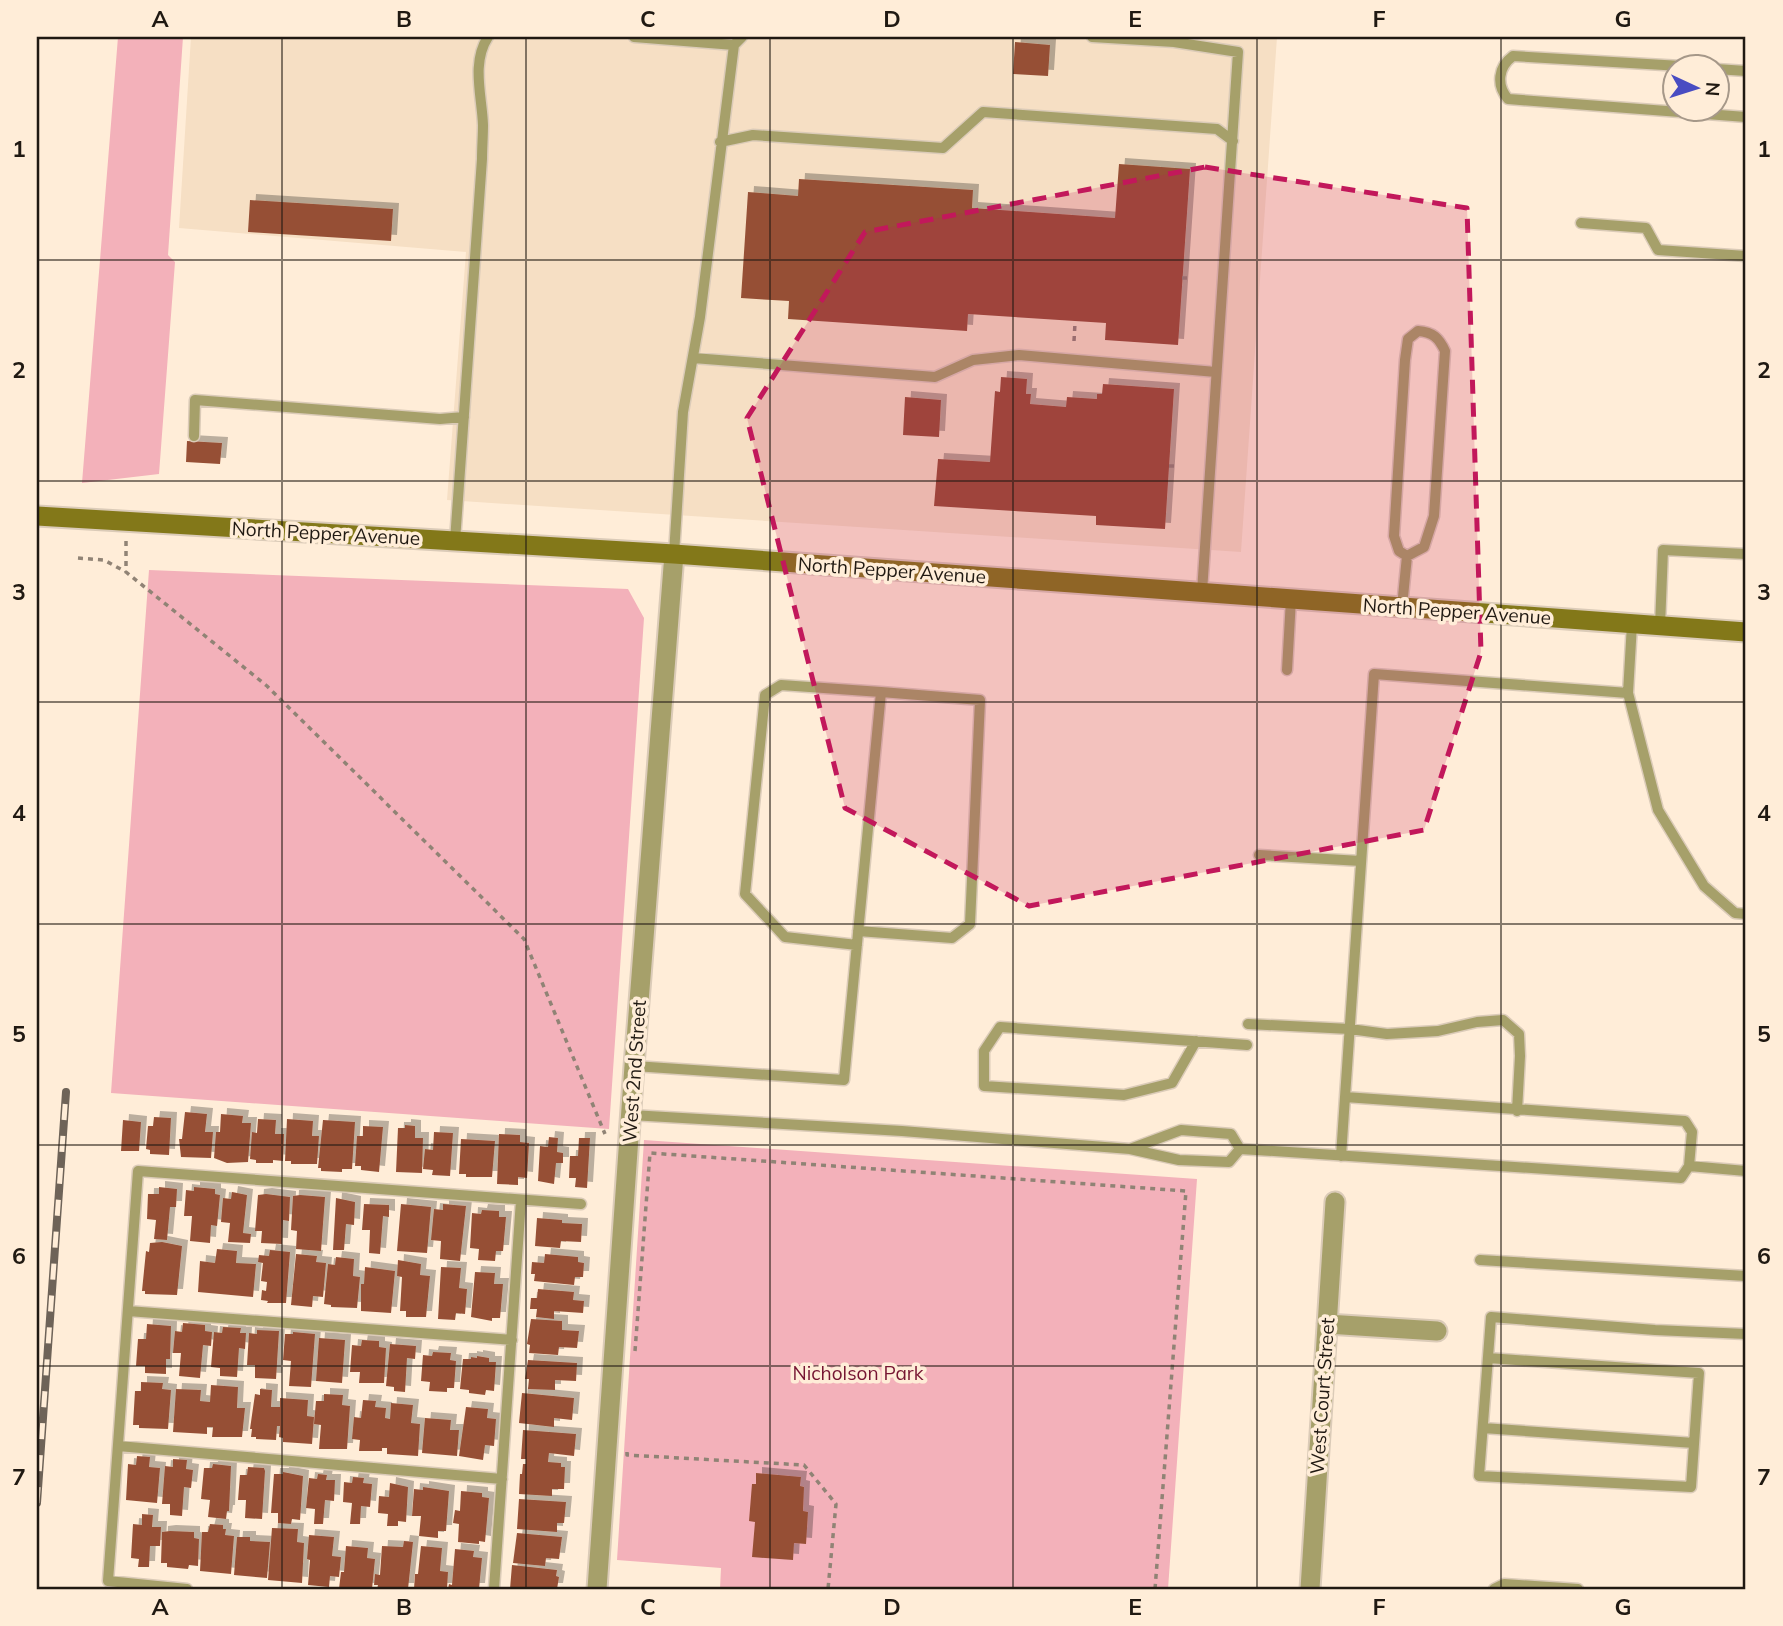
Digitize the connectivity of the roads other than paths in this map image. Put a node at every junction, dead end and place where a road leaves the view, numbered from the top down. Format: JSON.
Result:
{"nodes":[{"id":1,"x":488,"y":37,"type":"edge"},
{"id":2,"x":634,"y":37,"type":"edge"},
{"id":3,"x":1092,"y":37,"type":"edge"},
{"id":4,"x":738,"y":41,"type":"edge"},
{"id":5,"x":1660,"y":65,"type":"edge"},
{"id":6,"x":1660,"y":111,"type":"edge"},
{"id":7,"x":1233,"y":141,"type":"junction"},
{"id":8,"x":720,"y":142,"type":"junction"},
{"id":9,"x":1581,"y":223,"type":"dead end"},
{"id":10,"x":1746,"y":256,"type":"edge"},
{"id":11,"x":693,"y":358,"type":"junction"},
{"id":12,"x":1216,"y":372,"type":"junction"},
{"id":13,"x":464,"y":416,"type":"junction"},
{"id":14,"x":194,"y":436,"type":"dead end"},
{"id":15,"x":37,"y":516,"type":"edge"},
{"id":16,"x":454,"y":541,"type":"junction"},
{"id":17,"x":674,"y":554,"type":"junction"},
{"id":18,"x":1746,"y":555,"type":"edge"},
{"id":19,"x":1407,"y":556,"type":"junction"},
{"id":20,"x":1202,"y":592,"type":"junction"},
{"id":21,"x":1291,"y":599,"type":"junction"},
{"id":22,"x":1402,"y":607,"type":"junction"},
{"id":23,"x":1632,"y":624,"type":"junction"},
{"id":24,"x":1660,"y":626,"type":"junction"},
{"id":25,"x":1746,"y":632,"type":"edge"},
{"id":26,"x":1287,"y":670,"type":"dead end"},
{"id":27,"x":881,"y":692,"type":"junction"},
{"id":28,"x":1628,"y":693,"type":"junction"},
{"id":29,"x":1259,"y":855,"type":"dead end"},
{"id":30,"x":1361,"y":861,"type":"junction"},
{"id":31,"x":1746,"y":914,"type":"edge"},
{"id":32,"x":858,"y":931,"type":"junction"},
{"id":33,"x":857,"y":945,"type":"junction"},
{"id":34,"x":1248,"y":1024,"type":"dead end"},
{"id":35,"x":1350,"y":1029,"type":"junction"},
{"id":36,"x":1196,"y":1041,"type":"junction"},
{"id":37,"x":1247,"y":1045,"type":"dead end"},
{"id":38,"x":634,"y":1066,"type":"junction"},
{"id":39,"x":1345,"y":1097,"type":"junction"},
{"id":40,"x":1517,"y":1111,"type":"junction"},
{"id":41,"x":631,"y":1115,"type":"junction"},
{"id":42,"x":1130,"y":1149,"type":"junction"},
{"id":43,"x":1240,"y":1149,"type":"junction"},
{"id":44,"x":1341,"y":1156,"type":"junction"},
{"id":45,"x":1689,"y":1166,"type":"junction"},
{"id":46,"x":1746,"y":1171,"type":"edge"},
{"id":47,"x":521,"y":1200,"type":"junction"},
{"id":48,"x":1335,"y":1202,"type":"dead end"},
{"id":49,"x":581,"y":1204,"type":"dead end"},
{"id":50,"x":1480,"y":1260,"type":"dead end"},
{"id":51,"x":1746,"y":1276,"type":"edge"},
{"id":52,"x":128,"y":1311,"type":"junction"},
{"id":53,"x":1327,"y":1324,"type":"junction"},
{"id":54,"x":1437,"y":1331,"type":"dead end"},
{"id":55,"x":1746,"y":1334,"type":"edge"},
{"id":56,"x":512,"y":1340,"type":"junction"},
{"id":57,"x":1488,"y":1358,"type":"junction"},
{"id":58,"x":1483,"y":1429,"type":"junction"},
{"id":59,"x":1694,"y":1443,"type":"junction"},
{"id":60,"x":118,"y":1447,"type":"junction"},
{"id":61,"x":502,"y":1479,"type":"junction"},
{"id":62,"x":187,"y":1589,"type":"edge"},
{"id":63,"x":494,"y":1589,"type":"edge"},
{"id":64,"x":597,"y":1589,"type":"edge"},
{"id":65,"x":1310,"y":1589,"type":"edge"},
{"id":66,"x":1494,"y":1589,"type":"edge"},
{"id":67,"x":1578,"y":1589,"type":"edge"}],
"edges":[{"from":1,"to":13,"type":"lane"},
{"from":2,"to":4,"type":"lane"},
{"from":3,"to":7,"type":"lane"},
{"from":4,"to":8,"type":"lane"},
{"from":5,"to":6,"type":"lane"},
{"from":7,"to":8,"type":"lane"},
{"from":7,"to":12,"type":"lane"},
{"from":8,"to":11,"type":"lane"},
{"from":9,"to":10,"type":"lane"},
{"from":11,"to":12,"type":"lane"},
{"from":11,"to":17,"type":"lane"},
{"from":12,"to":20,"type":"lane"},
{"from":13,"to":14,"type":"lane"},
{"from":13,"to":16,"type":"lane"},
{"from":15,"to":16,"type":"main road","name":"North Pepper Avenue"},
{"from":16,"to":17,"type":"main road","name":"North Pepper Avenue"},
{"from":17,"to":20,"type":"main road","name":"North Pepper Avenue"},
{"from":17,"to":38,"type":"street","name":"West 2nd Street"},
{"from":18,"to":24,"type":"lane"},
{"from":19,"to":19,"type":"lane"},
{"from":19,"to":22,"type":"lane"},
{"from":20,"to":21,"type":"main road","name":"North Pepper Avenue"},
{"from":21,"to":22,"type":"main road","name":"North Pepper Avenue"},
{"from":21,"to":26,"type":"lane"},
{"from":22,"to":23,"type":"main road","name":"North Pepper Avenue"},
{"from":23,"to":24,"type":"main road","name":"North Pepper Avenue"},
{"from":23,"to":28,"type":"lane"},
{"from":24,"to":25,"type":"main road","name":"North Pepper Avenue"},
{"from":27,"to":32,"type":"lane"},
{"from":27,"to":32,"type":"lane"},
{"from":27,"to":33,"type":"lane"},
{"from":28,"to":30,"type":"lane"},
{"from":28,"to":31,"type":"lane"},
{"from":29,"to":30,"type":"lane"},
{"from":30,"to":35,"type":"lane"},
{"from":32,"to":33,"type":"lane"},
{"from":33,"to":38,"type":"lane"},
{"from":34,"to":35,"type":"lane"},
{"from":35,"to":39,"type":"lane"},
{"from":35,"to":40,"type":"lane"},
{"from":36,"to":36,"type":"lane"},
{"from":36,"to":37,"type":"lane"},
{"from":38,"to":41,"type":"street","name":"West 2nd Street"},
{"from":39,"to":40,"type":"lane"},
{"from":39,"to":44,"type":"lane"},
{"from":40,"to":45,"type":"lane"},
{"from":41,"to":42,"type":"lane"},
{"from":41,"to":64,"type":"street","name":"West 2nd Street"},
{"from":42,"to":43,"type":"lane"},
{"from":42,"to":43,"type":"lane"},
{"from":43,"to":44,"type":"lane"},
{"from":44,"to":45,"type":"lane"},
{"from":45,"to":46,"type":"lane"},
{"from":47,"to":49,"type":"lane"},
{"from":47,"to":52,"type":"lane"},
{"from":47,"to":56,"type":"lane"},
{"from":48,"to":53,"type":"street","name":"West Court Street"},
{"from":50,"to":51,"type":"lane"},
{"from":52,"to":56,"type":"lane"},
{"from":52,"to":60,"type":"lane"},
{"from":53,"to":54,"type":"street"},
{"from":53,"to":65,"type":"street","name":"West Court Street"},
{"from":55,"to":57,"type":"lane"},
{"from":56,"to":61,"type":"lane"},
{"from":57,"to":58,"type":"lane"},
{"from":57,"to":59,"type":"lane"},
{"from":58,"to":59,"type":"lane"},
{"from":58,"to":59,"type":"lane"},
{"from":60,"to":61,"type":"lane"},
{"from":60,"to":62,"type":"lane"},
{"from":61,"to":63,"type":"lane"},
{"from":66,"to":67,"type":"lane"}]}
